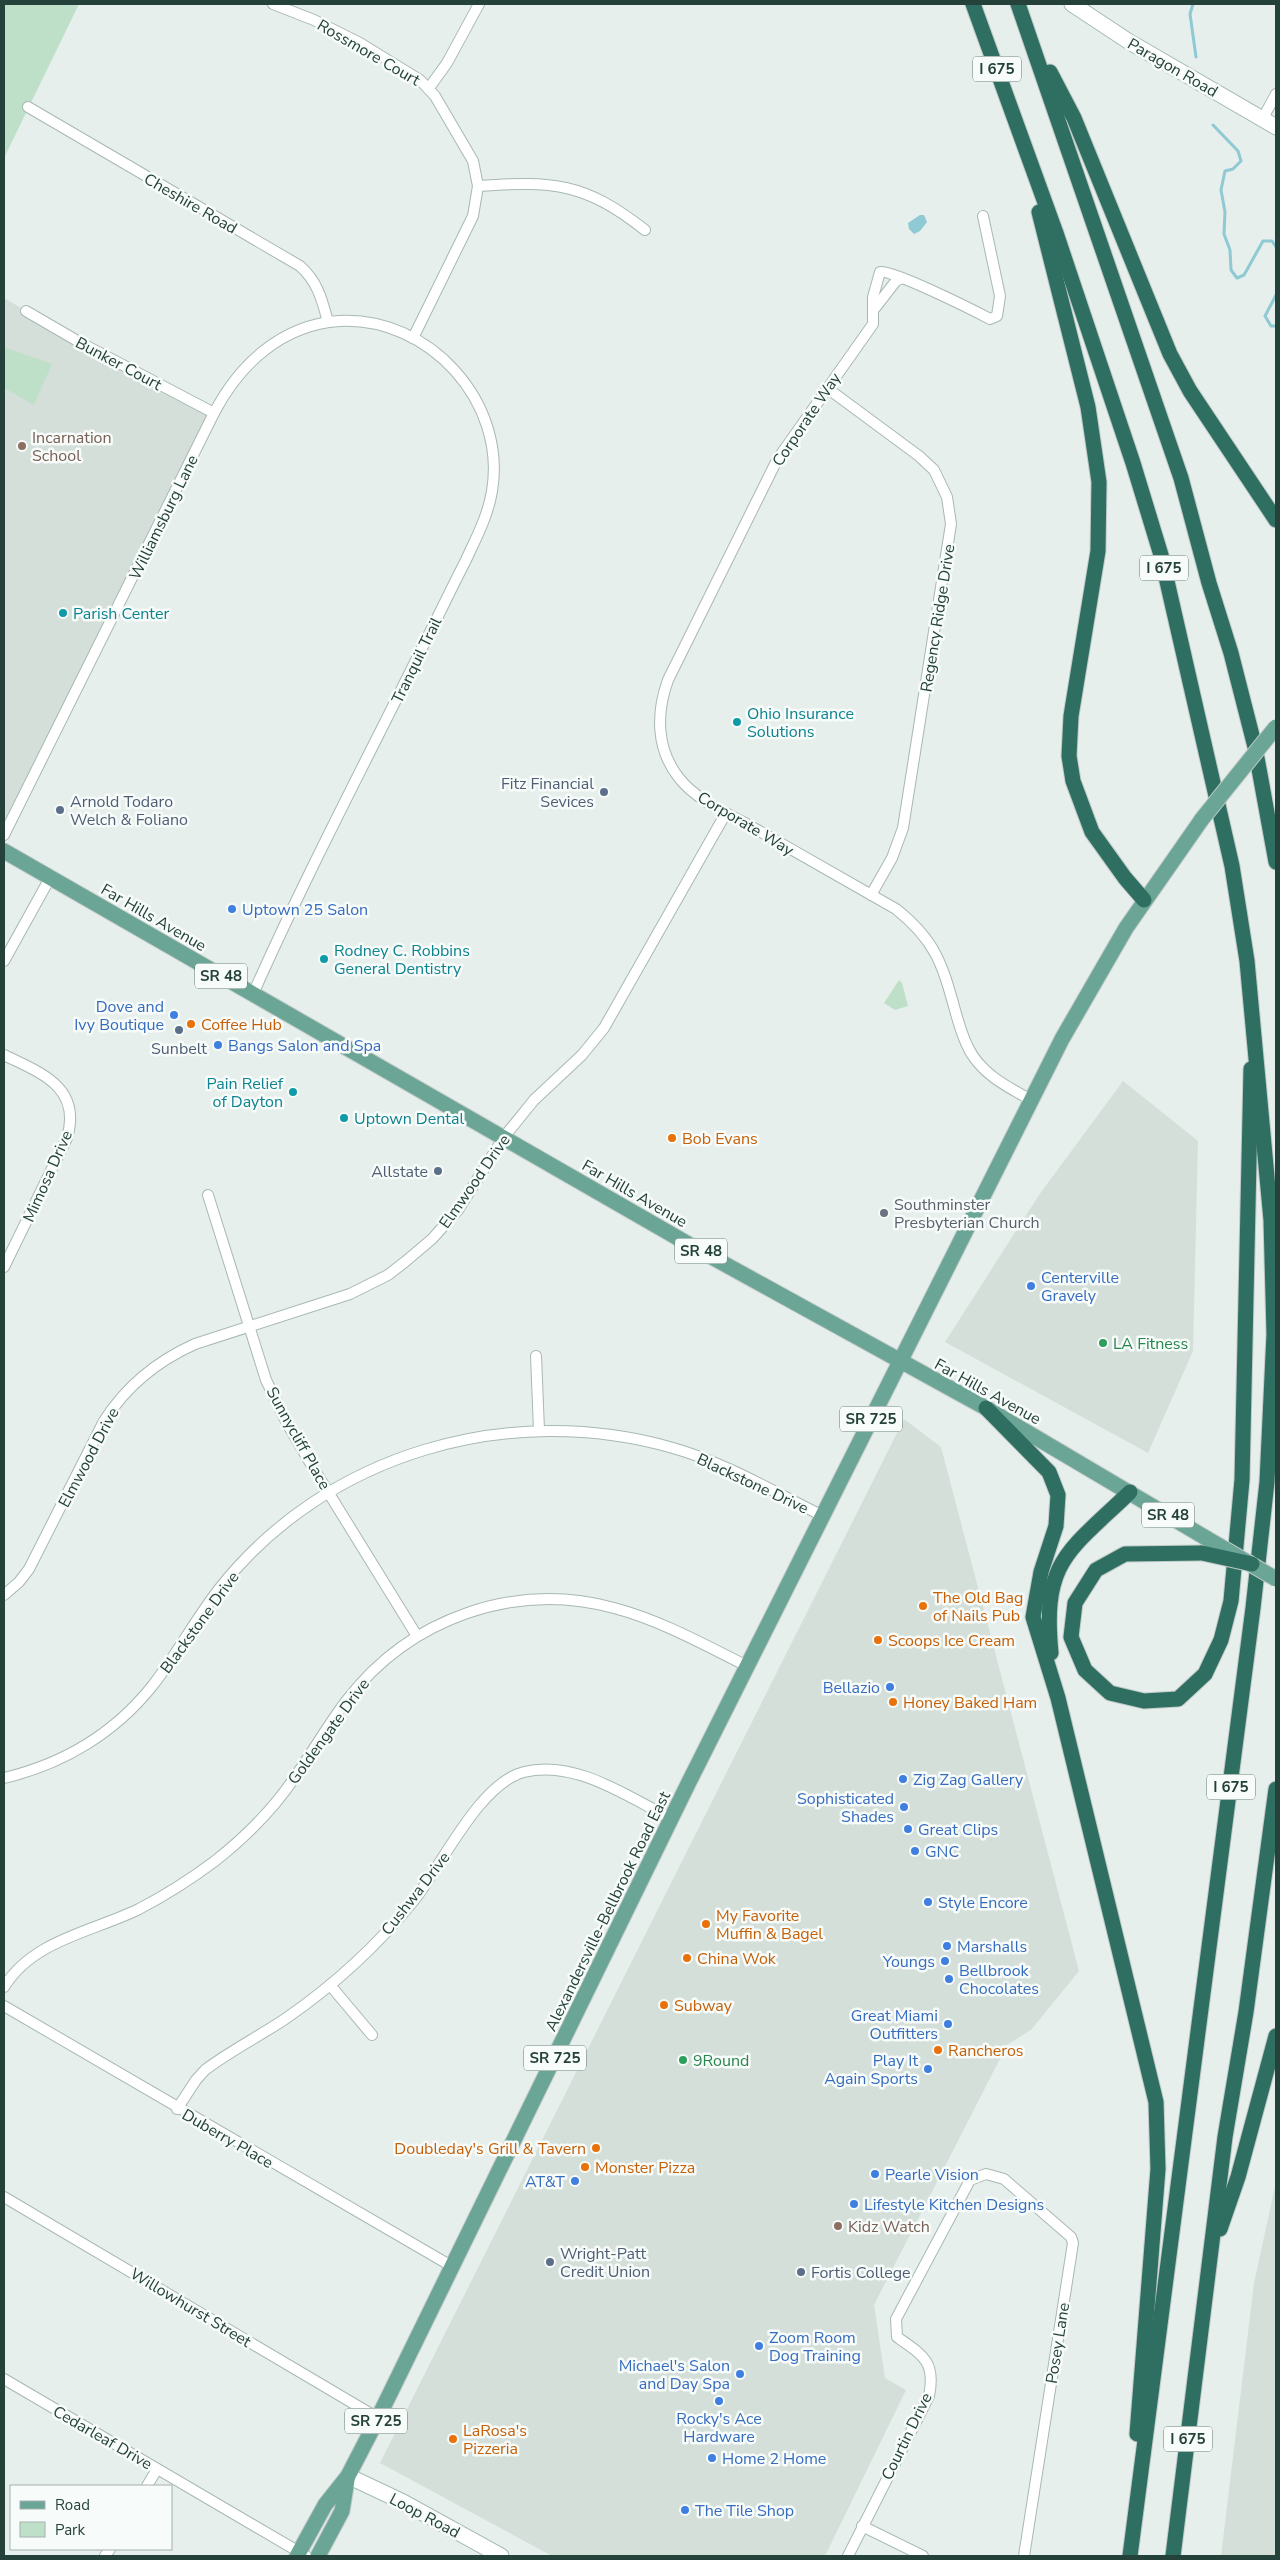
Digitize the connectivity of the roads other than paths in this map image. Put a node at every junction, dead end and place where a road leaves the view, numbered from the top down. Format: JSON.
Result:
{"nodes":[{"id":1,"x":273,"y":4,"type":"edge"},
{"id":2,"x":479,"y":4,"type":"edge"},
{"id":3,"x":973,"y":4,"type":"edge"},
{"id":4,"x":1018,"y":4,"type":"edge"},
{"id":5,"x":1072,"y":4,"type":"edge"},
{"id":6,"x":1025,"y":25,"type":"junction"},
{"id":7,"x":429,"y":88,"type":"junction"},
{"id":8,"x":1276,"y":94,"type":"edge"},
{"id":9,"x":28,"y":106,"type":"dead end"},
{"id":10,"x":1263,"y":118,"type":"junction"},
{"id":11,"x":1276,"y":127,"type":"edge"},
{"id":12,"x":1020,"y":135,"type":"junction"},
{"id":13,"x":478,"y":186,"type":"junction"},
{"id":14,"x":983,"y":216,"type":"dead end"},
{"id":15,"x":645,"y":230,"type":"dead end"},
{"id":16,"x":902,"y":278,"type":"junction"},
{"id":17,"x":875,"y":308,"type":"junction"},
{"id":18,"x":26,"y":311,"type":"dead end"},
{"id":19,"x":328,"y":322,"type":"junction"},
{"id":20,"x":413,"y":338,"type":"junction"},
{"id":21,"x":827,"y":388,"type":"junction"},
{"id":22,"x":214,"y":413,"type":"junction"},
{"id":23,"x":1276,"y":520,"type":"edge"},
{"id":24,"x":1276,"y":727,"type":"edge"},
{"id":25,"x":726,"y":813,"type":"junction"},
{"id":26,"x":1269,"y":823,"type":"junction"},
{"id":27,"x":4,"y":835,"type":"edge"},
{"id":28,"x":1276,"y":847,"type":"edge"},
{"id":29,"x":4,"y":851,"type":"edge"},
{"id":30,"x":1276,"y":862,"type":"edge"},
{"id":31,"x":50,"y":878,"type":"junction"},
{"id":32,"x":871,"y":895,"type":"junction"},
{"id":33,"x":1144,"y":900,"type":"junction"},
{"id":34,"x":4,"y":961,"type":"edge"},
{"id":35,"x":252,"y":994,"type":"junction"},
{"id":36,"x":1252,"y":1016,"type":"junction"},
{"id":37,"x":4,"y":1055,"type":"edge"},
{"id":38,"x":1031,"y":1100,"type":"junction"},
{"id":39,"x":504,"y":1137,"type":"junction"},
{"id":40,"x":208,"y":1195,"type":"dead end"},
{"id":41,"x":4,"y":1267,"type":"edge"},
{"id":42,"x":248,"y":1328,"type":"junction"},
{"id":43,"x":536,"y":1356,"type":"dead end"},
{"id":44,"x":900,"y":1362,"type":"junction"},
{"id":45,"x":986,"y":1408,"type":"junction"},
{"id":46,"x":539,"y":1430,"type":"junction"},
{"id":47,"x":329,"y":1492,"type":"junction"},
{"id":48,"x":1130,"y":1492,"type":"junction"},
{"id":49,"x":823,"y":1516,"type":"junction"},
{"id":50,"x":1252,"y":1564,"type":"junction"},
{"id":51,"x":1276,"y":1578,"type":"edge"},
{"id":52,"x":4,"y":1595,"type":"edge"},
{"id":53,"x":418,"y":1636,"type":"junction"},
{"id":54,"x":747,"y":1666,"type":"junction"},
{"id":55,"x":1054,"y":1685,"type":"junction"},
{"id":56,"x":4,"y":1778,"type":"edge"},
{"id":57,"x":1276,"y":1790,"type":"edge"},
{"id":58,"x":672,"y":1819,"type":"junction"},
{"id":59,"x":330,"y":1985,"type":"junction"},
{"id":60,"x":4,"y":1987,"type":"edge"},
{"id":61,"x":4,"y":2006,"type":"edge"},
{"id":62,"x":372,"y":2035,"type":"dead end"},
{"id":63,"x":1276,"y":2036,"type":"edge"},
{"id":64,"x":177,"y":2109,"type":"junction"},
{"id":65,"x":986,"y":2174,"type":"joint"},
{"id":66,"x":4,"y":2197,"type":"edge"},
{"id":67,"x":1210,"y":2256,"type":"junction"},
{"id":68,"x":453,"y":2267,"type":"junction"},
{"id":69,"x":4,"y":2379,"type":"edge"},
{"id":70,"x":378,"y":2418,"type":"junction"},
{"id":71,"x":157,"y":2469,"type":"junction"},
{"id":72,"x":348,"y":2476,"type":"junction"},
{"id":73,"x":148,"y":2485,"type":"edge"},
{"id":74,"x":862,"y":2526,"type":"junction"},
{"id":75,"x":300,"y":2555,"type":"edge"},
{"id":76,"x":318,"y":2556,"type":"edge"},
{"id":77,"x":501,"y":2556,"type":"edge"},
{"id":78,"x":848,"y":2556,"type":"edge"},
{"id":79,"x":924,"y":2556,"type":"edge"},
{"id":80,"x":1024,"y":2556,"type":"edge"},
{"id":81,"x":1128,"y":2556,"type":"edge"},
{"id":82,"x":1173,"y":2556,"type":"edge"}],
"edges":[{"from":1,"to":7,"type":"street","name":"Rossmore Court"},
{"from":2,"to":7,"type":"street"},
{"from":3,"to":12,"type":"highway","number":"I 675"},
{"from":4,"to":6,"type":"highway","number":"I 675"},
{"from":5,"to":10,"type":"street","name":"Paragon Road"},
{"from":6,"to":23,"type":"highway"},
{"from":6,"to":26,"type":"highway","number":"I 675"},
{"from":7,"to":13,"type":"street","name":"Rossmore Court"},
{"from":8,"to":10,"type":"street"},
{"from":9,"to":19,"type":"street","name":"Cheshire Road"},
{"from":10,"to":11,"type":"street","name":"Paragon Road"},
{"from":12,"to":33,"type":"highway"},
{"from":12,"to":36,"type":"highway","number":"I 675"},
{"from":13,"to":15,"type":"street"},
{"from":13,"to":20,"type":"street","name":"Rossmore Court"},
{"from":14,"to":16,"type":"street"},
{"from":16,"to":17,"type":"street"},
{"from":16,"to":17,"type":"street"},
{"from":17,"to":21,"type":"street","name":"Corporate Way"},
{"from":18,"to":22,"type":"street","name":"Bunker Court"},
{"from":19,"to":20,"type":"street","name":"Williamsburg Lane"},
{"from":19,"to":22,"type":"street","name":"Williamsburg Lane"},
{"from":20,"to":35,"type":"street","name":"Tranquil Trail"},
{"from":21,"to":25,"type":"street","name":"Corporate Way"},
{"from":21,"to":32,"type":"street","name":"Regency Ridge Drive"},
{"from":22,"to":27,"type":"street","name":"Williamsburg Lane"},
{"from":24,"to":33,"type":"main road","name":"Alexandersville-Bellbrook Road East","bridge":true},
{"from":25,"to":32,"type":"street","name":"Corporate Way"},
{"from":25,"to":39,"type":"street","name":"Elmwood Drive"},
{"from":26,"to":28,"type":"highway"},
{"from":26,"to":30,"type":"highway","number":"I 675"},
{"from":29,"to":31,"type":"main road","name":"Far Hills Avenue","number":"SR 48"},
{"from":31,"to":34,"type":"street"},
{"from":31,"to":35,"type":"main road","name":"Far Hills Avenue","number":"SR 48"},
{"from":32,"to":38,"type":"street","name":"Corporate Way"},
{"from":33,"to":38,"type":"main road","name":"Alexandersville-Bellbrook Road East"},
{"from":35,"to":39,"type":"main road","name":"Far Hills Avenue","number":"SR 48"},
{"from":36,"to":50,"type":"highway","bridge":true},
{"from":36,"to":81,"type":"highway","number":"I 675"},
{"from":37,"to":41,"type":"street","name":"Mimosa Drive"},
{"from":38,"to":44,"type":"main road","name":"Alexandersville-Bellbrook Road East"},
{"from":39,"to":42,"type":"street","name":"Elmwood Drive"},
{"from":39,"to":44,"type":"main road","name":"Far Hills Avenue","number":"SR 48"},
{"from":40,"to":42,"type":"street","name":"Sunnycliff Place"},
{"from":42,"to":47,"type":"street","name":"Sunnycliff Place"},
{"from":42,"to":52,"type":"street","name":"Elmwood Drive"},
{"from":43,"to":46,"type":"street"},
{"from":44,"to":45,"type":"main road","name":"Far Hills Avenue","number":"SR 48"},
{"from":44,"to":49,"type":"main road","name":"Alexandersville-Bellbrook Road East","number":"SR 725"},
{"from":45,"to":48,"type":"main road","name":"Far Hills Avenue","number":"SR 48"},
{"from":45,"to":55,"type":"highway"},
{"from":46,"to":47,"type":"street","name":"Blackstone Drive"},
{"from":46,"to":49,"type":"street","name":"Blackstone Drive"},
{"from":47,"to":53,"type":"street","name":"Sunnycliff Place"},
{"from":47,"to":56,"type":"street","name":"Blackstone Drive"},
{"from":48,"to":50,"type":"main road","name":"Far Hills Avenue","number":"SR 48","bridge":true},
{"from":48,"to":55,"type":"highway"},
{"from":49,"to":54,"type":"main road","name":"Alexandersville-Bellbrook Road East","number":"SR 725"},
{"from":50,"to":51,"type":"main road","name":"Far Hills Avenue","number":"SR 48","bridge":true},
{"from":53,"to":54,"type":"street","name":"Goldengate Drive"},
{"from":53,"to":60,"type":"street","name":"Goldengate Drive"},
{"from":54,"to":58,"type":"main road","name":"Alexandersville-Bellbrook Road East","number":"SR 725"},
{"from":55,"to":81,"type":"highway"},
{"from":57,"to":67,"type":"highway","number":"I 675"},
{"from":58,"to":59,"type":"street","name":"Cushwa Drive"},
{"from":58,"to":68,"type":"main road","name":"Alexandersville-Bellbrook Road East","number":"SR 725"},
{"from":59,"to":62,"type":"street"},
{"from":59,"to":64,"type":"street","name":"Cushwa Drive"},
{"from":61,"to":64,"type":"street","name":"Duberry Place"},
{"from":63,"to":67,"type":"highway"},
{"from":64,"to":68,"type":"street","name":"Duberry Place"},
{"from":65,"to":74,"type":"street","name":"Courtin Drive"},
{"from":65,"to":80,"type":"street","name":"Posey Lane"},
{"from":66,"to":70,"type":"street","name":"Willowhurst Street"},
{"from":67,"to":82,"type":"highway","number":"I 675"},
{"from":68,"to":70,"type":"main road","name":"Alexandersville-Bellbrook Road East","number":"SR 725"},
{"from":69,"to":71,"type":"street","name":"Cedarleaf Drive"},
{"from":70,"to":72,"type":"main road","name":"Alexandersville-Bellbrook Road East","number":"SR 725"},
{"from":71,"to":73,"type":"street"},
{"from":71,"to":75,"type":"street","name":"Cedarleaf Drive"},
{"from":72,"to":75,"type":"main road","name":"Alexandersville-Bellbrook Road East","number":"SR 725"},
{"from":72,"to":76,"type":"main road","name":"Alexandersville-Bellbrook Road East","number":"SR 725"},
{"from":72,"to":77,"type":"street","name":"Loop Road"},
{"from":74,"to":78,"type":"street","name":"Courtin Drive"},
{"from":74,"to":79,"type":"street"}]}
